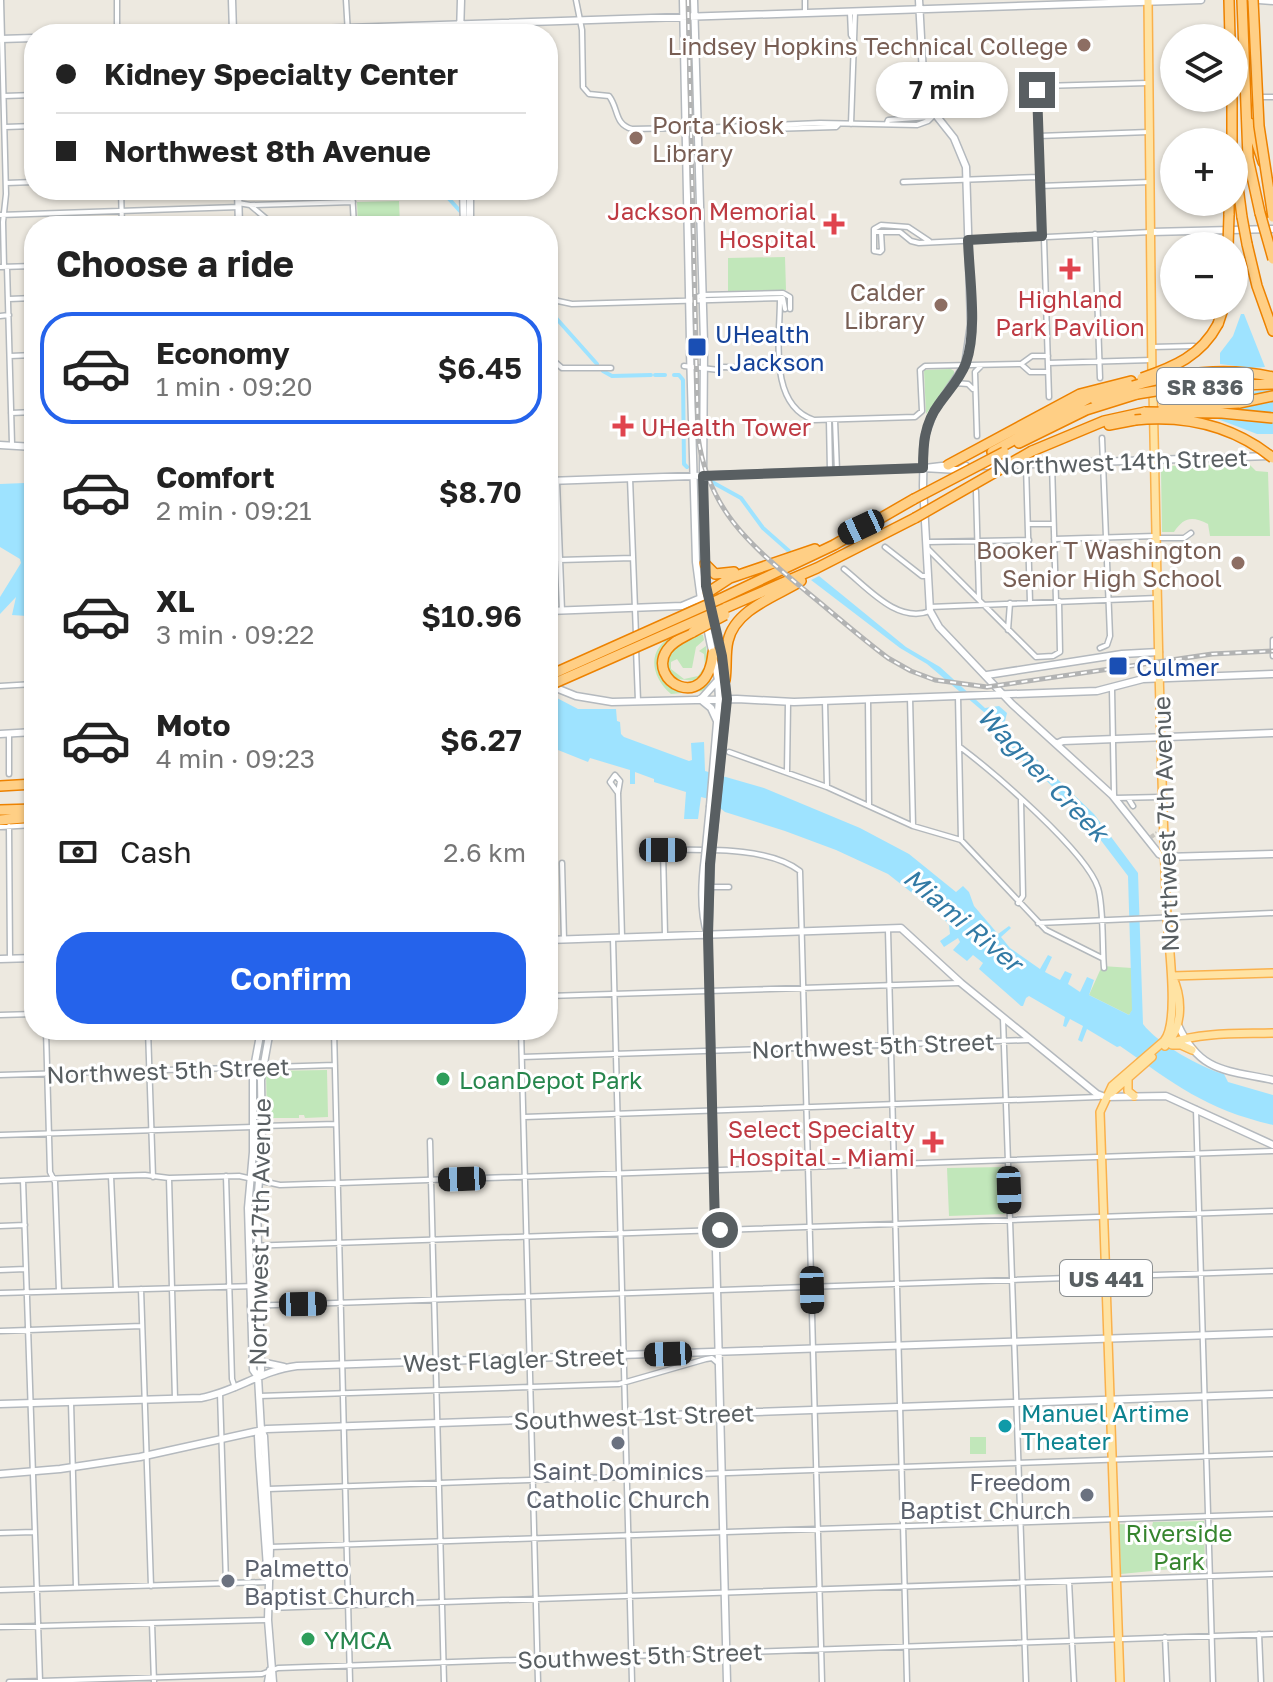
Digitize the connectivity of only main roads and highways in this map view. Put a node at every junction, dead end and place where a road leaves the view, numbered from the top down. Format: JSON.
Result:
{"nodes":[{"id":1,"x":232,"y":0,"type":"edge"},
{"id":2,"x":461,"y":0,"type":"edge"},
{"id":3,"x":683,"y":0,"type":"edge"},
{"id":4,"x":694,"y":0,"type":"edge"},
{"id":5,"x":919,"y":0,"type":"edge"},
{"id":6,"x":1199,"y":0,"type":"edge"},
{"id":7,"x":1229,"y":0,"type":"edge"},
{"id":8,"x":1242,"y":0,"type":"edge"},
{"id":9,"x":1256,"y":0,"type":"edge"},
{"id":10,"x":1148,"y":1,"type":"edge"},
{"id":11,"x":1273,"y":1,"type":"edge"},
{"id":12,"x":1033,"y":3,"type":"edge"},
{"id":13,"x":920,"y":9,"type":"junction"},
{"id":14,"x":684,"y":17,"type":"junction"},
{"id":15,"x":695,"y":17,"type":"junction"},
{"id":16,"x":233,"y":24,"type":"edge"},
{"id":17,"x":462,"y":24,"type":"joint"},
{"id":18,"x":1229,"y":24,"type":"edge"},
{"id":19,"x":1243,"y":24,"type":"edge"},
{"id":20,"x":24,"y":38,"type":"edge"},
{"id":21,"x":1,"y":39,"type":"edge"},
{"id":22,"x":1248,"y":109,"type":"edge"},
{"id":23,"x":1246,"y":112,"type":"edge"},
{"id":24,"x":1273,"y":188,"type":"edge"},
{"id":25,"x":1242,"y":216,"type":"edge"},
{"id":26,"x":1273,"y":217,"type":"edge"},
{"id":27,"x":1273,"y":229,"type":"edge"},
{"id":28,"x":1151,"y":232,"type":"junction"},
{"id":29,"x":1273,"y":259,"type":"edge"},
{"id":30,"x":1219,"y":320,"type":"edge"},
{"id":31,"x":1273,"y":331,"type":"edge"},
{"id":32,"x":690,"y":342,"type":"dead end"},
{"id":33,"x":704,"y":342,"type":"dead end"},
{"id":34,"x":690,"y":351,"type":"dead end"},
{"id":35,"x":704,"y":352,"type":"dead end"},
{"id":36,"x":1273,"y":377,"type":"edge"},
{"id":37,"x":1273,"y":384,"type":"edge"},
{"id":38,"x":1134,"y":387,"type":"junction"},
{"id":39,"x":1273,"y":396,"type":"edge"},
{"id":40,"x":1138,"y":415,"type":"junction"},
{"id":41,"x":1273,"y":418,"type":"edge"},
{"id":42,"x":0,"y":445,"type":"edge"},
{"id":43,"x":24,"y":446,"type":"edge"},
{"id":44,"x":1273,"y":457,"type":"edge"},
{"id":45,"x":1153,"y":461,"type":"junction"},
{"id":46,"x":948,"y":465,"type":"junction"},
{"id":47,"x":966,"y":466,"type":"junction"},
{"id":48,"x":923,"y":468,"type":"junction"},
{"id":49,"x":694,"y":476,"type":"junction"},
{"id":50,"x":703,"y":476,"type":"junction"},
{"id":51,"x":558,"y":481,"type":"edge"},
{"id":52,"x":937,"y":486,"type":"junction"},
{"id":53,"x":861,"y":527,"type":"junction"},
{"id":54,"x":705,"y":564,"type":"junction"},
{"id":55,"x":757,"y":567,"type":"junction"},
{"id":56,"x":817,"y":568,"type":"junction"},
{"id":57,"x":704,"y":596,"type":"junction"},
{"id":58,"x":723,"y":608,"type":"junction"},
{"id":59,"x":558,"y":611,"type":"edge"},
{"id":60,"x":1159,"y":652,"type":"junction"},
{"id":61,"x":713,"y":653,"type":"junction"},
{"id":62,"x":558,"y":672,"type":"edge"},
{"id":63,"x":1001,"y":673,"type":"junction"},
{"id":64,"x":1273,"y":674,"type":"edge"},
{"id":65,"x":987,"y":676,"type":"junction"},
{"id":66,"x":1160,"y":678,"type":"junction"},
{"id":67,"x":722,"y":680,"type":"junction"},
{"id":68,"x":558,"y":681,"type":"edge"},
{"id":69,"x":998,"y":686,"type":"junction"},
{"id":70,"x":558,"y":689,"type":"edge"},
{"id":71,"x":1004,"y":694,"type":"junction"},
{"id":72,"x":978,"y":695,"type":"junction"},
{"id":73,"x":700,"y":699,"type":"junction"},
{"id":74,"x":723,"y":699,"type":"junction"},
{"id":75,"x":717,"y":723,"type":"junction"},
{"id":76,"x":24,"y":733,"type":"edge"},
{"id":77,"x":1273,"y":733,"type":"edge"},
{"id":78,"x":0,"y":734,"type":"edge"},
{"id":79,"x":1161,"y":737,"type":"junction"},
{"id":80,"x":720,"y":744,"type":"junction"},
{"id":81,"x":1056,"y":744,"type":"junction"},
{"id":82,"x":24,"y":785,"type":"edge"},
{"id":83,"x":0,"y":786,"type":"edge"},
{"id":84,"x":24,"y":809,"type":"edge"},
{"id":85,"x":0,"y":810,"type":"edge"},
{"id":86,"x":0,"y":820,"type":"edge"},
{"id":87,"x":24,"y":820,"type":"edge"},
{"id":88,"x":1273,"y":854,"type":"edge"},
{"id":89,"x":708,"y":855,"type":"junction"},
{"id":90,"x":1165,"y":857,"type":"junction"},
{"id":91,"x":708,"y":935,"type":"junction"},
{"id":92,"x":558,"y":940,"type":"edge"},
{"id":93,"x":24,"y":958,"type":"edge"},
{"id":94,"x":0,"y":959,"type":"edge"},
{"id":95,"x":1273,"y":973,"type":"edge"},
{"id":96,"x":1172,"y":976,"type":"junction"},
{"id":97,"x":1171,"y":988,"type":"junction"},
{"id":98,"x":1178,"y":1025,"type":"junction"},
{"id":99,"x":1273,"y":1033,"type":"edge"},
{"id":100,"x":1199,"y":1036,"type":"junction"},
{"id":101,"x":1184,"y":1037,"type":"junction"},
{"id":102,"x":259,"y":1040,"type":"edge"},
{"id":103,"x":268,"y":1040,"type":"edge"},
{"id":104,"x":1172,"y":1041,"type":"junction"},
{"id":105,"x":1194,"y":1049,"type":"junction"},
{"id":106,"x":1131,"y":1074,"type":"junction"},
{"id":107,"x":1273,"y":1080,"type":"edge"},
{"id":108,"x":1134,"y":1096,"type":"junction"},
{"id":109,"x":1105,"y":1097,"type":"junction"},
{"id":110,"x":1273,"y":1148,"type":"edge"},
{"id":111,"x":253,"y":1246,"type":"junction"},
{"id":112,"x":1273,"y":1333,"type":"edge"},
{"id":113,"x":1108,"y":1339,"type":"junction"},
{"id":114,"x":719,"y":1352,"type":"junction"},
{"id":115,"x":687,"y":1353,"type":"junction"},
{"id":116,"x":261,"y":1362,"type":"junction"},
{"id":117,"x":689,"y":1363,"type":"road end"},
{"id":118,"x":286,"y":1368,"type":"junction"},
{"id":119,"x":258,"y":1377,"type":"junction"},
{"id":120,"x":1273,"y":1394,"type":"edge"},
{"id":121,"x":1110,"y":1400,"type":"junction"},
{"id":122,"x":0,"y":1404,"type":"edge"},
{"id":123,"x":720,"y":1413,"type":"junction"},
{"id":124,"x":261,"y":1430,"type":"junction"},
{"id":125,"x":237,"y":1436,"type":"junction"},
{"id":126,"x":259,"y":1443,"type":"junction"},
{"id":127,"x":0,"y":1474,"type":"edge"},
{"id":128,"x":264,"y":1491,"type":"junction"},
{"id":129,"x":270,"y":1682,"type":"edge"},
{"id":130,"x":727,"y":1682,"type":"edge"},
{"id":131,"x":1120,"y":1682,"type":"edge"}],
"edges":[{"from":1,"to":16,"type":"main road"},
{"from":2,"to":17,"type":"main road"},
{"from":3,"to":14,"type":"main road"},
{"from":4,"to":15,"type":"main road"},
{"from":5,"to":13,"type":"main road"},
{"from":6,"to":10,"type":"main road"},
{"from":7,"to":18,"type":"highway"},
{"from":8,"to":19,"type":"highway"},
{"from":9,"to":11,"type":"main road"},
{"from":9,"to":26,"type":"highway","bridge":true},
{"from":10,"to":12,"type":"main road"},
{"from":10,"to":28,"type":"main road","name":"Northwest 7th Avenue"},
{"from":12,"to":13,"type":"main road"},
{"from":13,"to":15,"type":"main road"},
{"from":13,"to":48,"type":"main road"},
{"from":14,"to":15,"type":"main road"},
{"from":14,"to":17,"type":"main road"},
{"from":14,"to":32,"type":"main road"},
{"from":15,"to":33,"type":"main road"},
{"from":20,"to":21,"type":"main road"},
{"from":22,"to":24,"type":"highway"},
{"from":23,"to":29,"type":"highway","bridge":true},
{"from":25,"to":31,"type":"highway","bridge":true},
{"from":27,"to":28,"type":"main road"},
{"from":28,"to":45,"type":"main road","name":"Northwest 7th Avenue"},
{"from":30,"to":38,"type":"highway","bridge":true},
{"from":34,"to":49,"type":"main road"},
{"from":35,"to":50,"type":"main road"},
{"from":36,"to":38,"type":"highway","bridge":true},
{"from":37,"to":38,"type":"highway","number":"SR 836","bridge":true},
{"from":38,"to":46,"type":"highway"},
{"from":38,"to":52,"type":"highway","number":"SR 836","bridge":true},
{"from":38,"to":52,"type":"highway","bridge":true},
{"from":39,"to":40,"type":"highway","bridge":true},
{"from":40,"to":41,"type":"highway","bridge":true},
{"from":40,"to":44,"type":"highway","bridge":true},
{"from":40,"to":56,"type":"highway","bridge":true},
{"from":42,"to":43,"type":"main road"},
{"from":44,"to":45,"type":"main road","name":"Northwest 14th Street"},
{"from":45,"to":47,"type":"main road","name":"Northwest 14th Street"},
{"from":45,"to":60,"type":"main road","name":"Northwest 7th Avenue"},
{"from":46,"to":47,"type":"main road","name":"Northwest 14th Street"},
{"from":46,"to":48,"type":"main road","name":"Northwest 14th Street"},
{"from":47,"to":48,"type":"main road","name":"Northwest 14th Street"},
{"from":48,"to":50,"type":"main road","name":"Northwest 14th Street"},
{"from":48,"to":65,"type":"main road"},
{"from":49,"to":50,"type":"main road","name":"Northwest 14th Street"},
{"from":49,"to":51,"type":"main road","name":"Northwest 14th Street"},
{"from":49,"to":57,"type":"main road"},
{"from":50,"to":54,"type":"main road"},
{"from":52,"to":53,"type":"highway","number":"SR 836","bridge":true},
{"from":53,"to":55,"type":"highway"},
{"from":53,"to":58,"type":"highway"},
{"from":54,"to":55,"type":"highway"},
{"from":54,"to":57,"type":"main road"},
{"from":55,"to":57,"type":"highway"},
{"from":56,"to":58,"type":"highway"},
{"from":56,"to":67,"type":"highway"},
{"from":57,"to":59,"type":"main road"},
{"from":57,"to":61,"type":"main road"},
{"from":57,"to":67,"type":"main road"},
{"from":58,"to":61,"type":"highway","bridge":true},
{"from":58,"to":62,"type":"highway","bridge":true},
{"from":58,"to":68,"type":"highway","bridge":true},
{"from":60,"to":63,"type":"main road"},
{"from":60,"to":66,"type":"main road","name":"Northwest 7th Avenue"},
{"from":61,"to":67,"type":"main road"},
{"from":63,"to":65,"type":"main road"},
{"from":63,"to":69,"type":"main road"},
{"from":64,"to":66,"type":"main road"},
{"from":65,"to":69,"type":"main road"},
{"from":65,"to":72,"type":"main road"},
{"from":66,"to":71,"type":"main road"},
{"from":66,"to":79,"type":"main road","name":"Northwest 7th Avenue"},
{"from":67,"to":73,"type":"main road"},
{"from":67,"to":74,"type":"main road"},
{"from":69,"to":71,"type":"main road"},
{"from":70,"to":73,"type":"main road"},
{"from":71,"to":72,"type":"main road"},
{"from":71,"to":81,"type":"main road"},
{"from":72,"to":74,"type":"main road"},
{"from":73,"to":74,"type":"main road"},
{"from":73,"to":75,"type":"main road"},
{"from":74,"to":75,"type":"main road"},
{"from":74,"to":80,"type":"main road"},
{"from":75,"to":80,"type":"main road"},
{"from":76,"to":78,"type":"main road"},
{"from":77,"to":79,"type":"main road"},
{"from":79,"to":81,"type":"main road"},
{"from":79,"to":90,"type":"main road","name":"Northwest 7th Avenue"},
{"from":80,"to":89,"type":"main road","bridge":true},
{"from":81,"to":90,"type":"main road"},
{"from":82,"to":83,"type":"highway"},
{"from":84,"to":85,"type":"highway"},
{"from":86,"to":87,"type":"highway"},
{"from":88,"to":90,"type":"main road"},
{"from":89,"to":91,"type":"main road"},
{"from":89,"to":91,"type":"main road"},
{"from":90,"to":96,"type":"main road","name":"Northwest 7th Avenue"},
{"from":91,"to":92,"type":"main road"},
{"from":91,"to":109,"type":"main road"},
{"from":91,"to":114,"type":"main road"},
{"from":93,"to":94,"type":"main road"},
{"from":95,"to":96,"type":"main road"},
{"from":96,"to":97,"type":"main road","name":"Northwest 7th Avenue"},
{"from":96,"to":98,"type":"main road","name":"Northwest 7th Avenue"},
{"from":97,"to":98,"type":"main road"},
{"from":97,"to":104,"type":"main road","name":"Northwest 7th Avenue"},
{"from":98,"to":100,"type":"main road"},
{"from":98,"to":101,"type":"main road"},
{"from":98,"to":104,"type":"main road","name":"Northwest 7th Avenue"},
{"from":99,"to":100,"type":"main road"},
{"from":100,"to":101,"type":"main road"},
{"from":100,"to":105,"type":"main road"},
{"from":101,"to":104,"type":"main road"},
{"from":101,"to":105,"type":"main road"},
{"from":102,"to":111,"type":"main road","name":"Northwest 17th Avenue"},
{"from":103,"to":111,"type":"main road","name":"Northwest 17th Avenue"},
{"from":104,"to":105,"type":"main road"},
{"from":104,"to":106,"type":"main road","name":"Northwest 7th Avenue"},
{"from":104,"to":106,"type":"main road","name":"Northwest 7th Avenue"},
{"from":105,"to":107,"type":"main road"},
{"from":106,"to":108,"type":"main road"},
{"from":106,"to":109,"type":"main road","name":"Northwest 7th Avenue"},
{"from":108,"to":109,"type":"main road"},
{"from":108,"to":110,"type":"main road"},
{"from":109,"to":113,"type":"main road","number":"US 441"},
{"from":111,"to":116,"type":"main road","name":"Northwest 17th Avenue"},
{"from":111,"to":119,"type":"main road","name":"Northwest 17th Avenue"},
{"from":112,"to":113,"type":"main road","name":"West Flagler Street"},
{"from":113,"to":114,"type":"main road","name":"West Flagler Street"},
{"from":113,"to":121,"type":"main road","number":"US 441"},
{"from":114,"to":115,"type":"main road","name":"West Flagler Street"},
{"from":114,"to":123,"type":"main road"},
{"from":115,"to":117,"type":"main road"},
{"from":115,"to":118,"type":"main road","name":"West Flagler Street"},
{"from":116,"to":118,"type":"main road"},
{"from":116,"to":119,"type":"main road","name":"Northwest 17th Avenue"},
{"from":118,"to":119,"type":"main road","name":"West Flagler Street"},
{"from":119,"to":122,"type":"main road","name":"West Flagler Street"},
{"from":119,"to":124,"type":"main road"},
{"from":120,"to":121,"type":"main road","name":"Southwest 1st Street"},
{"from":121,"to":123,"type":"main road","name":"Southwest 1st Street"},
{"from":121,"to":131,"type":"main road","number":"US 441"},
{"from":123,"to":124,"type":"main road","name":"Southwest 1st Street"},
{"from":123,"to":130,"type":"main road"},
{"from":124,"to":125,"type":"main road","name":"Southwest 1st Street"},
{"from":124,"to":126,"type":"main road"},
{"from":124,"to":128,"type":"main road"},
{"from":125,"to":126,"type":"main road"},
{"from":125,"to":127,"type":"main road","name":"Southwest 1st Street"},
{"from":126,"to":128,"type":"main road"},
{"from":128,"to":129,"type":"main road"}]}
